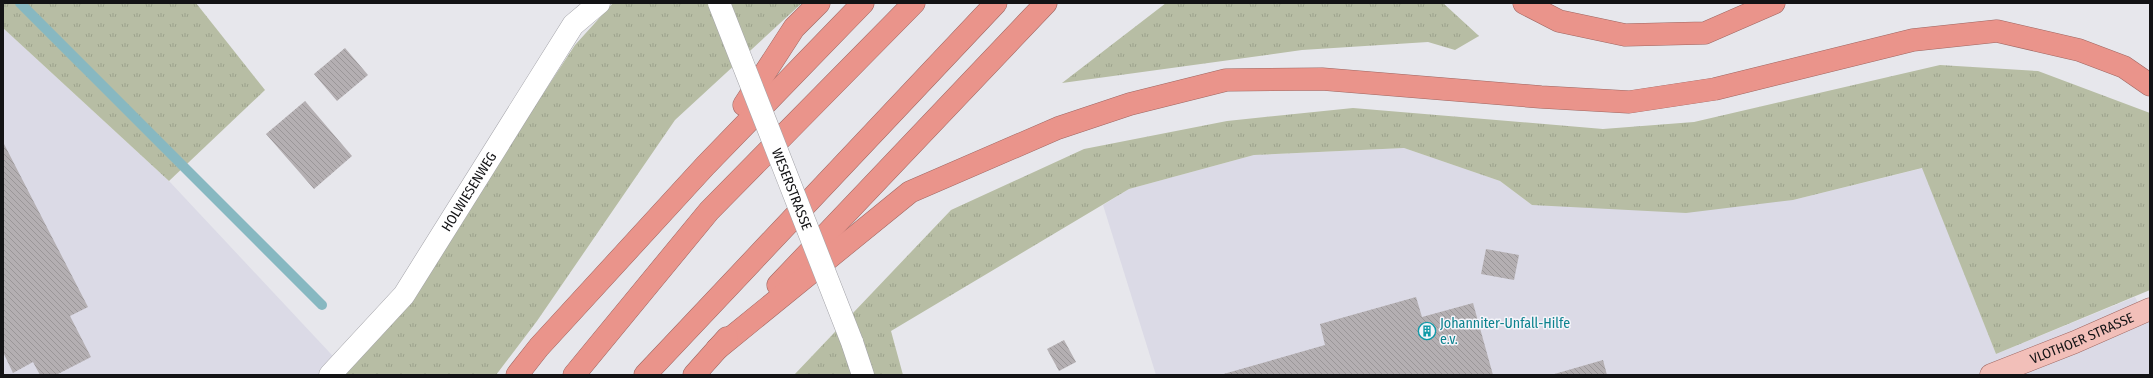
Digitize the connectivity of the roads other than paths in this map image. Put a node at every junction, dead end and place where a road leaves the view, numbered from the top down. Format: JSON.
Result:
{"nodes":[{"id":1,"x":599,"y":3,"type":"edge"},
{"id":2,"x":719,"y":3,"type":"edge"},
{"id":3,"x":819,"y":3,"type":"edge"},
{"id":4,"x":863,"y":3,"type":"edge"},
{"id":5,"x":914,"y":3,"type":"edge"},
{"id":6,"x":996,"y":3,"type":"edge"},
{"id":7,"x":1046,"y":3,"type":"edge"},
{"id":8,"x":1524,"y":3,"type":"edge"},
{"id":9,"x":1774,"y":3,"type":"edge"},
{"id":10,"x":2150,"y":85,"type":"edge"},
{"id":11,"x":705,"y":166,"type":"junction"},
{"id":12,"x":2150,"y":309,"type":"edge"},
{"id":13,"x":717,"y":349,"type":"junction"},
{"id":14,"x":330,"y":375,"type":"edge"},
{"id":15,"x":516,"y":375,"type":"edge"},
{"id":16,"x":574,"y":375,"type":"edge"},
{"id":17,"x":644,"y":375,"type":"edge"},
{"id":18,"x":694,"y":375,"type":"edge"},
{"id":19,"x":863,"y":375,"type":"edge"},
{"id":20,"x":1991,"y":375,"type":"edge"}],
"edges":[{"from":1,"to":14,"type":"street","name":"HOLWIESENWEG"},
{"from":2,"to":19,"type":"street","name":"WESERSTRASSE","bridge":true},
{"from":3,"to":11,"type":"highway"},
{"from":4,"to":11,"type":"highway"},
{"from":5,"to":16,"type":"highway"},
{"from":6,"to":17,"type":"highway"},
{"from":7,"to":13,"type":"highway"},
{"from":8,"to":9,"type":"highway"},
{"from":10,"to":13,"type":"highway"},
{"from":11,"to":15,"type":"highway"},
{"from":12,"to":20,"type":"main road","name":"VLOTHOER STRASSE"},
{"from":13,"to":18,"type":"highway"}]}
